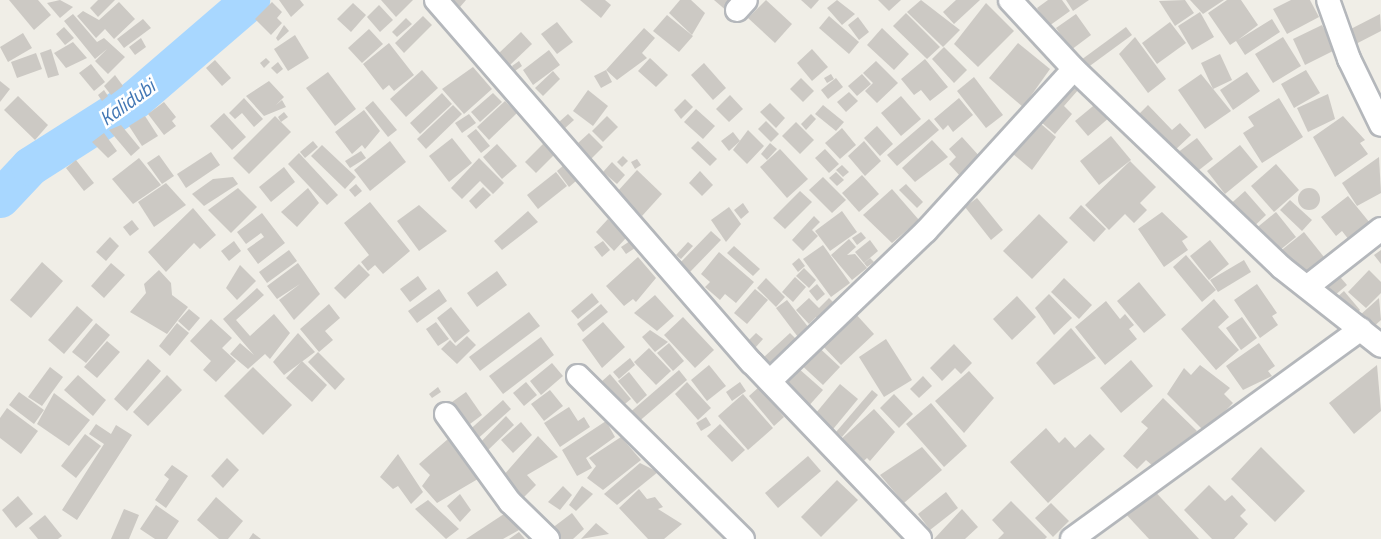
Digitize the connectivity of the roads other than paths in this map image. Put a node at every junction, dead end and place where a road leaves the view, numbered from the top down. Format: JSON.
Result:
{"nodes":[{"id":1,"x":436,"y":0,"type":"edge"},
{"id":2,"x":1328,"y":0,"type":"edge"},
{"id":3,"x":1015,"y":2,"type":"edge"},
{"id":4,"x":1074,"y":69,"type":"junction"},
{"id":5,"x":1381,"y":125,"type":"edge"},
{"id":6,"x":1381,"y":229,"type":"edge"},
{"id":7,"x":1306,"y":287,"type":"junction"},
{"id":8,"x":1361,"y":329,"type":"junction"},
{"id":9,"x":1381,"y":346,"type":"edge"},
{"id":10,"x":578,"y":376,"type":"dead end"},
{"id":11,"x":771,"y":381,"type":"junction"},
{"id":12,"x":446,"y":414,"type":"dead end"},
{"id":13,"x":548,"y":539,"type":"edge"},
{"id":14,"x":743,"y":539,"type":"edge"},
{"id":15,"x":920,"y":539,"type":"edge"},
{"id":16,"x":1072,"y":539,"type":"edge"}],
"edges":[{"from":1,"to":11,"type":"street"},
{"from":2,"to":5,"type":"street"},
{"from":3,"to":4,"type":"street"},
{"from":4,"to":7,"type":"street"},
{"from":4,"to":11,"type":"street"},
{"from":6,"to":7,"type":"street"},
{"from":7,"to":8,"type":"street"},
{"from":8,"to":9,"type":"street"},
{"from":8,"to":16,"type":"street"},
{"from":10,"to":14,"type":"street"},
{"from":11,"to":15,"type":"street"},
{"from":12,"to":13,"type":"street"}]}
